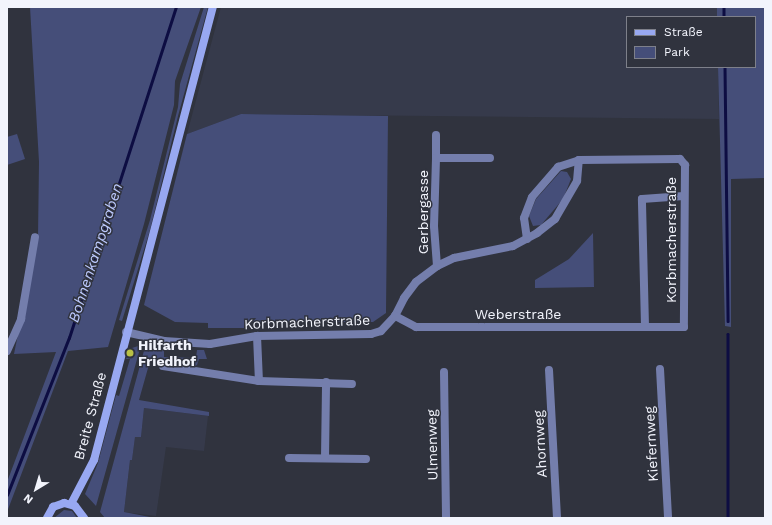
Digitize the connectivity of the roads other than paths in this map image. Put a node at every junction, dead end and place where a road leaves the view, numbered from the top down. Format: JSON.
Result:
{"nodes":[{"id":1,"x":213,"y":7,"type":"edge"},
{"id":2,"x":436,"y":135,"type":"dead end"},
{"id":3,"x":436,"y":158,"type":"junction"},
{"id":4,"x":490,"y":158,"type":"dead end"},
{"id":5,"x":579,"y":160,"type":"junction"},
{"id":6,"x":684,"y":196,"type":"junction"},
{"id":7,"x":35,"y":237,"type":"dead end"},
{"id":8,"x":527,"y":239,"type":"junction"},
{"id":9,"x":437,"y":266,"type":"junction"},
{"id":10,"x":394,"y":316,"type":"junction"},
{"id":11,"x":645,"y":326,"type":"junction"},
{"id":12,"x":684,"y":327,"type":"joint"},
{"id":13,"x":126,"y":332,"type":"junction"},
{"id":14,"x":257,"y":336,"type":"junction"},
{"id":15,"x":7,"y":351,"type":"edge"},
{"id":16,"x":164,"y":366,"type":"dead end"},
{"id":17,"x":660,"y":369,"type":"dead end"},
{"id":18,"x":549,"y":370,"type":"dead end"},
{"id":19,"x":444,"y":372,"type":"dead end"},
{"id":20,"x":259,"y":381,"type":"junction"},
{"id":21,"x":326,"y":382,"type":"junction"},
{"id":22,"x":352,"y":384,"type":"dead end"},
{"id":23,"x":289,"y":458,"type":"dead end"},
{"id":24,"x":325,"y":458,"type":"junction"},
{"id":25,"x":366,"y":459,"type":"dead end"},
{"id":26,"x":71,"y":504,"type":"junction"},
{"id":27,"x":47,"y":518,"type":"edge"},
{"id":28,"x":84,"y":518,"type":"edge"},
{"id":29,"x":446,"y":518,"type":"edge"},
{"id":30,"x":557,"y":518,"type":"edge"},
{"id":31,"x":668,"y":518,"type":"edge"}],
"edges":[{"from":1,"to":13,"type":"main road","name":"Breite Straße"},
{"from":2,"to":3,"type":"street","name":"Gerbergasse"},
{"from":3,"to":4,"type":"street","name":"Gerbergasse"},
{"from":3,"to":9,"type":"street","name":"Gerbergasse"},
{"from":5,"to":6,"type":"street","name":"Korbmacherstraße"},
{"from":5,"to":8,"type":"street","name":"Korbmacherstraße"},
{"from":5,"to":8,"type":"street","name":"Korbmacherstraße"},
{"from":6,"to":11,"type":"street"},
{"from":6,"to":12,"type":"street","name":"Korbmacherstraße"},
{"from":7,"to":15,"type":"street"},
{"from":8,"to":9,"type":"street","name":"Korbmacherstraße"},
{"from":9,"to":10,"type":"street","name":"Korbmacherstraße"},
{"from":10,"to":11,"type":"street","name":"Weberstraße"},
{"from":10,"to":14,"type":"street","name":"Korbmacherstraße"},
{"from":11,"to":12,"type":"street","name":"Weberstraße"},
{"from":13,"to":14,"type":"street","name":"Korbmacherstraße"},
{"from":13,"to":26,"type":"main road","name":"Breite Straße"},
{"from":14,"to":20,"type":"street"},
{"from":16,"to":20,"type":"street"},
{"from":17,"to":31,"type":"street","name":"Kiefernweg"},
{"from":18,"to":30,"type":"street","name":"Ahornweg"},
{"from":19,"to":29,"type":"street","name":"Ulmenweg"},
{"from":20,"to":21,"type":"street"},
{"from":21,"to":22,"type":"street"},
{"from":21,"to":24,"type":"street"},
{"from":23,"to":24,"type":"street"},
{"from":24,"to":25,"type":"street"},
{"from":26,"to":27,"type":"main road"},
{"from":26,"to":28,"type":"main road"}]}
